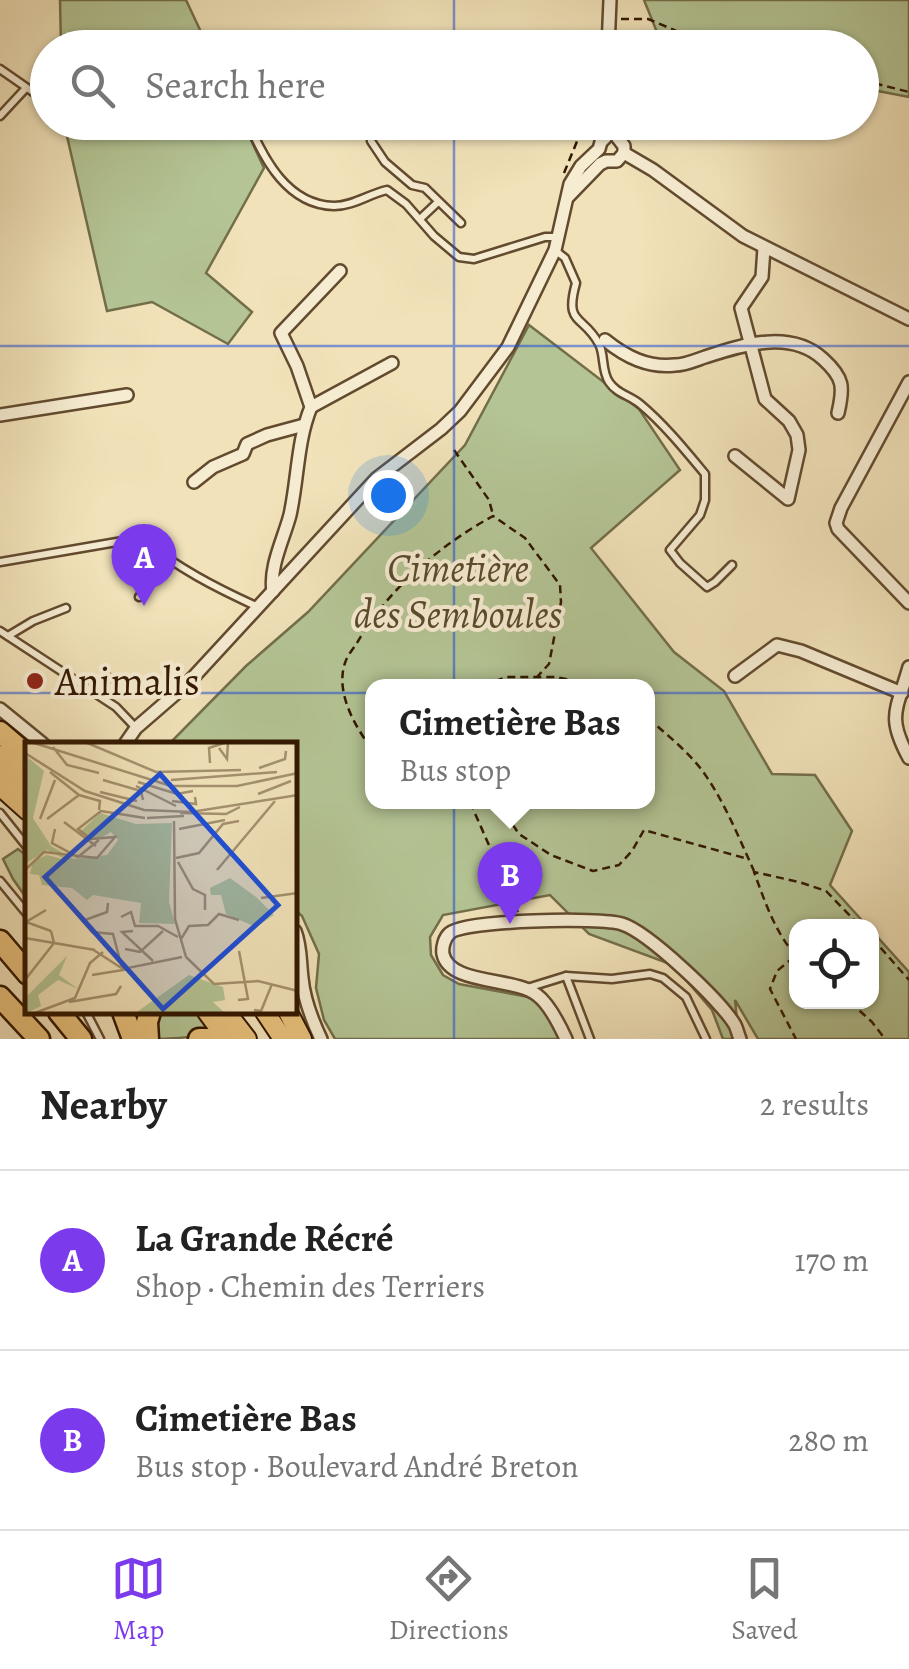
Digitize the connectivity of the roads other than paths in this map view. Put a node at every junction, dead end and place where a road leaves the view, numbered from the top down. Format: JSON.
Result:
{"nodes":[{"id":1,"x":610,"y":0,"type":"edge"},
{"id":2,"x":609,"y":30,"type":"edge"},
{"id":3,"x":0,"y":69,"type":"edge"},
{"id":4,"x":26,"y":88,"type":"junction"},
{"id":5,"x":30,"y":91,"type":"edge"},
{"id":6,"x":0,"y":116,"type":"edge"},
{"id":7,"x":258,"y":140,"type":"edge"},
{"id":8,"x":605,"y":140,"type":"edge"},
{"id":9,"x":619,"y":140,"type":"edge"},
{"id":10,"x":371,"y":142,"type":"dead end"},
{"id":11,"x":599,"y":149,"type":"junction"},
{"id":12,"x":624,"y":153,"type":"junction"},
{"id":13,"x":606,"y":161,"type":"junction"},
{"id":14,"x":565,"y":200,"type":"junction"},
{"id":15,"x":438,"y":202,"type":"junction"},
{"id":16,"x":420,"y":220,"type":"junction"},
{"id":17,"x":461,"y":223,"type":"dead end"},
{"id":18,"x":556,"y":243,"type":"junction"},
{"id":19,"x":764,"y":248,"type":"junction"},
{"id":20,"x":340,"y":271,"type":"dead end"},
{"id":21,"x":893,"y":310,"type":"junction"},
{"id":22,"x":909,"y":310,"type":"edge"},
{"id":23,"x":909,"y":319,"type":"edge"},
{"id":24,"x":605,"y":340,"type":"dead end"},
{"id":25,"x":750,"y":343,"type":"junction"},
{"id":26,"x":392,"y":362,"type":"dead end"},
{"id":27,"x":909,"y":382,"type":"edge"},
{"id":28,"x":127,"y":395,"type":"dead end"},
{"id":29,"x":311,"y":407,"type":"junction"},
{"id":30,"x":838,"y":413,"type":"dead end"},
{"id":31,"x":0,"y":415,"type":"edge"},
{"id":32,"x":304,"y":425,"type":"junction"},
{"id":33,"x":735,"y":456,"type":"dead end"},
{"id":34,"x":194,"y":482,"type":"dead end"},
{"id":35,"x":168,"y":560,"type":"junction"},
{"id":36,"x":0,"y":562,"type":"edge"},
{"id":37,"x":732,"y":565,"type":"dead end"},
{"id":38,"x":273,"y":591,"type":"junction"},
{"id":39,"x":139,"y":597,"type":"dead end"},
{"id":40,"x":909,"y":603,"type":"edge"},
{"id":41,"x":259,"y":607,"type":"junction"},
{"id":42,"x":66,"y":608,"type":"dead end"},
{"id":43,"x":0,"y":631,"type":"edge"},
{"id":44,"x":8,"y":636,"type":"junction"},
{"id":45,"x":909,"y":667,"type":"edge"},
{"id":46,"x":735,"y":676,"type":"dead end"},
{"id":47,"x":109,"y":678,"type":"dead end"},
{"id":48,"x":92,"y":692,"type":"junction"},
{"id":49,"x":902,"y":693,"type":"junction"},
{"id":50,"x":0,"y":709,"type":"edge"},
{"id":51,"x":136,"y":728,"type":"junction"},
{"id":52,"x":0,"y":732,"type":"edge"},
{"id":53,"x":0,"y":742,"type":"edge"},
{"id":54,"x":41,"y":742,"type":"edge"},
{"id":55,"x":126,"y":742,"type":"edge"},
{"id":56,"x":0,"y":755,"type":"edge"},
{"id":57,"x":25,"y":756,"type":"edge"},
{"id":58,"x":25,"y":757,"type":"edge"},
{"id":59,"x":909,"y":758,"type":"edge"},
{"id":60,"x":0,"y":771,"type":"edge"},
{"id":61,"x":25,"y":774,"type":"edge"},
{"id":62,"x":0,"y":786,"type":"edge"},
{"id":63,"x":25,"y":792,"type":"edge"},
{"id":64,"x":25,"y":808,"type":"edge"},
{"id":65,"x":0,"y":814,"type":"edge"},
{"id":66,"x":25,"y":844,"type":"edge"},
{"id":67,"x":0,"y":881,"type":"edge"},
{"id":68,"x":25,"y":911,"type":"edge"},
{"id":69,"x":298,"y":939,"type":"edge"},
{"id":70,"x":0,"y":942,"type":"edge"},
{"id":71,"x":25,"y":971,"type":"edge"},
{"id":72,"x":566,"y":976,"type":"junction"},
{"id":73,"x":524,"y":989,"type":"junction"},
{"id":74,"x":0,"y":997,"type":"edge"},
{"id":75,"x":61,"y":1014,"type":"edge"},
{"id":76,"x":87,"y":1014,"type":"edge"},
{"id":77,"x":208,"y":1014,"type":"edge"},
{"id":78,"x":228,"y":1014,"type":"edge"},
{"id":79,"x":266,"y":1014,"type":"edge"},
{"id":80,"x":289,"y":1014,"type":"edge"},
{"id":81,"x":132,"y":1018,"type":"edge"},
{"id":82,"x":39,"y":1039,"type":"edge"},
{"id":83,"x":81,"y":1039,"type":"edge"},
{"id":84,"x":100,"y":1039,"type":"edge"},
{"id":85,"x":145,"y":1039,"type":"edge"},
{"id":86,"x":199,"y":1039,"type":"edge"},
{"id":87,"x":210,"y":1039,"type":"edge"},
{"id":88,"x":227,"y":1039,"type":"edge"},
{"id":89,"x":247,"y":1039,"type":"edge"},
{"id":90,"x":283,"y":1039,"type":"edge"},
{"id":91,"x":302,"y":1039,"type":"edge"},
{"id":92,"x":322,"y":1039,"type":"edge"},
{"id":93,"x":566,"y":1039,"type":"edge"},
{"id":94,"x":590,"y":1039,"type":"edge"},
{"id":95,"x":706,"y":1039,"type":"edge"},
{"id":96,"x":740,"y":1039,"type":"edge"}],
"edges":[{"from":1,"to":2,"type":"street"},
{"from":3,"to":4,"type":"lane"},
{"from":4,"to":5,"type":"lane"},
{"from":4,"to":6,"type":"lane"},
{"from":7,"to":16,"type":"lane"},
{"from":8,"to":11,"type":"street"},
{"from":9,"to":12,"type":"street"},
{"from":10,"to":15,"type":"lane"},
{"from":11,"to":13,"type":"street"},
{"from":11,"to":14,"type":"street"},
{"from":12,"to":13,"type":"street"},
{"from":12,"to":19,"type":"street"},
{"from":13,"to":14,"type":"street"},
{"from":14,"to":18,"type":"street"},
{"from":15,"to":16,"type":"lane"},
{"from":15,"to":17,"type":"lane"},
{"from":16,"to":18,"type":"lane"},
{"from":18,"to":37,"type":"lane"},
{"from":18,"to":38,"type":"street"},
{"from":19,"to":21,"type":"street"},
{"from":19,"to":25,"type":"street"},
{"from":20,"to":29,"type":"street"},
{"from":21,"to":22,"type":"lane"},
{"from":21,"to":23,"type":"street"},
{"from":24,"to":25,"type":"street"},
{"from":25,"to":30,"type":"street"},
{"from":25,"to":33,"type":"street"},
{"from":26,"to":29,"type":"street"},
{"from":27,"to":40,"type":"street"},
{"from":28,"to":31,"type":"street"},
{"from":29,"to":32,"type":"street"},
{"from":32,"to":34,"type":"street"},
{"from":32,"to":38,"type":"street"},
{"from":35,"to":36,"type":"lane"},
{"from":35,"to":39,"type":"lane"},
{"from":35,"to":41,"type":"lane"},
{"from":38,"to":41,"type":"street"},
{"from":41,"to":51,"type":"street"},
{"from":42,"to":44,"type":"lane"},
{"from":43,"to":44,"type":"lane"},
{"from":44,"to":48,"type":"lane"},
{"from":45,"to":49,"type":"street"},
{"from":46,"to":49,"type":"street"},
{"from":47,"to":48,"type":"lane"},
{"from":48,"to":51,"type":"lane"},
{"from":49,"to":59,"type":"street"},
{"from":50,"to":54,"type":"street"},
{"from":51,"to":55,"type":"street"},
{"from":52,"to":57,"type":"highway"},
{"from":53,"to":58,"type":"main road"},
{"from":56,"to":61,"type":"main road"},
{"from":60,"to":63,"type":"main road"},
{"from":62,"to":64,"type":"main road"},
{"from":65,"to":66,"type":"lane"},
{"from":67,"to":68,"type":"lane"},
{"from":69,"to":92,"type":"street"},
{"from":70,"to":71,"type":"highway"},
{"from":72,"to":73,"type":"lane"},
{"from":72,"to":94,"type":"lane"},
{"from":72,"to":95,"type":"lane"},
{"from":73,"to":93,"type":"street"},
{"from":73,"to":96,"type":"street"},
{"from":74,"to":82,"type":"highway"},
{"from":75,"to":83,"type":"highway"},
{"from":76,"to":84,"type":"lane"},
{"from":77,"to":88,"type":"main road"},
{"from":78,"to":89,"type":"main road"},
{"from":79,"to":90,"type":"main road"},
{"from":80,"to":91,"type":"main road"},
{"from":81,"to":85,"type":"highway"},
{"from":86,"to":87,"type":"highway"}]}
